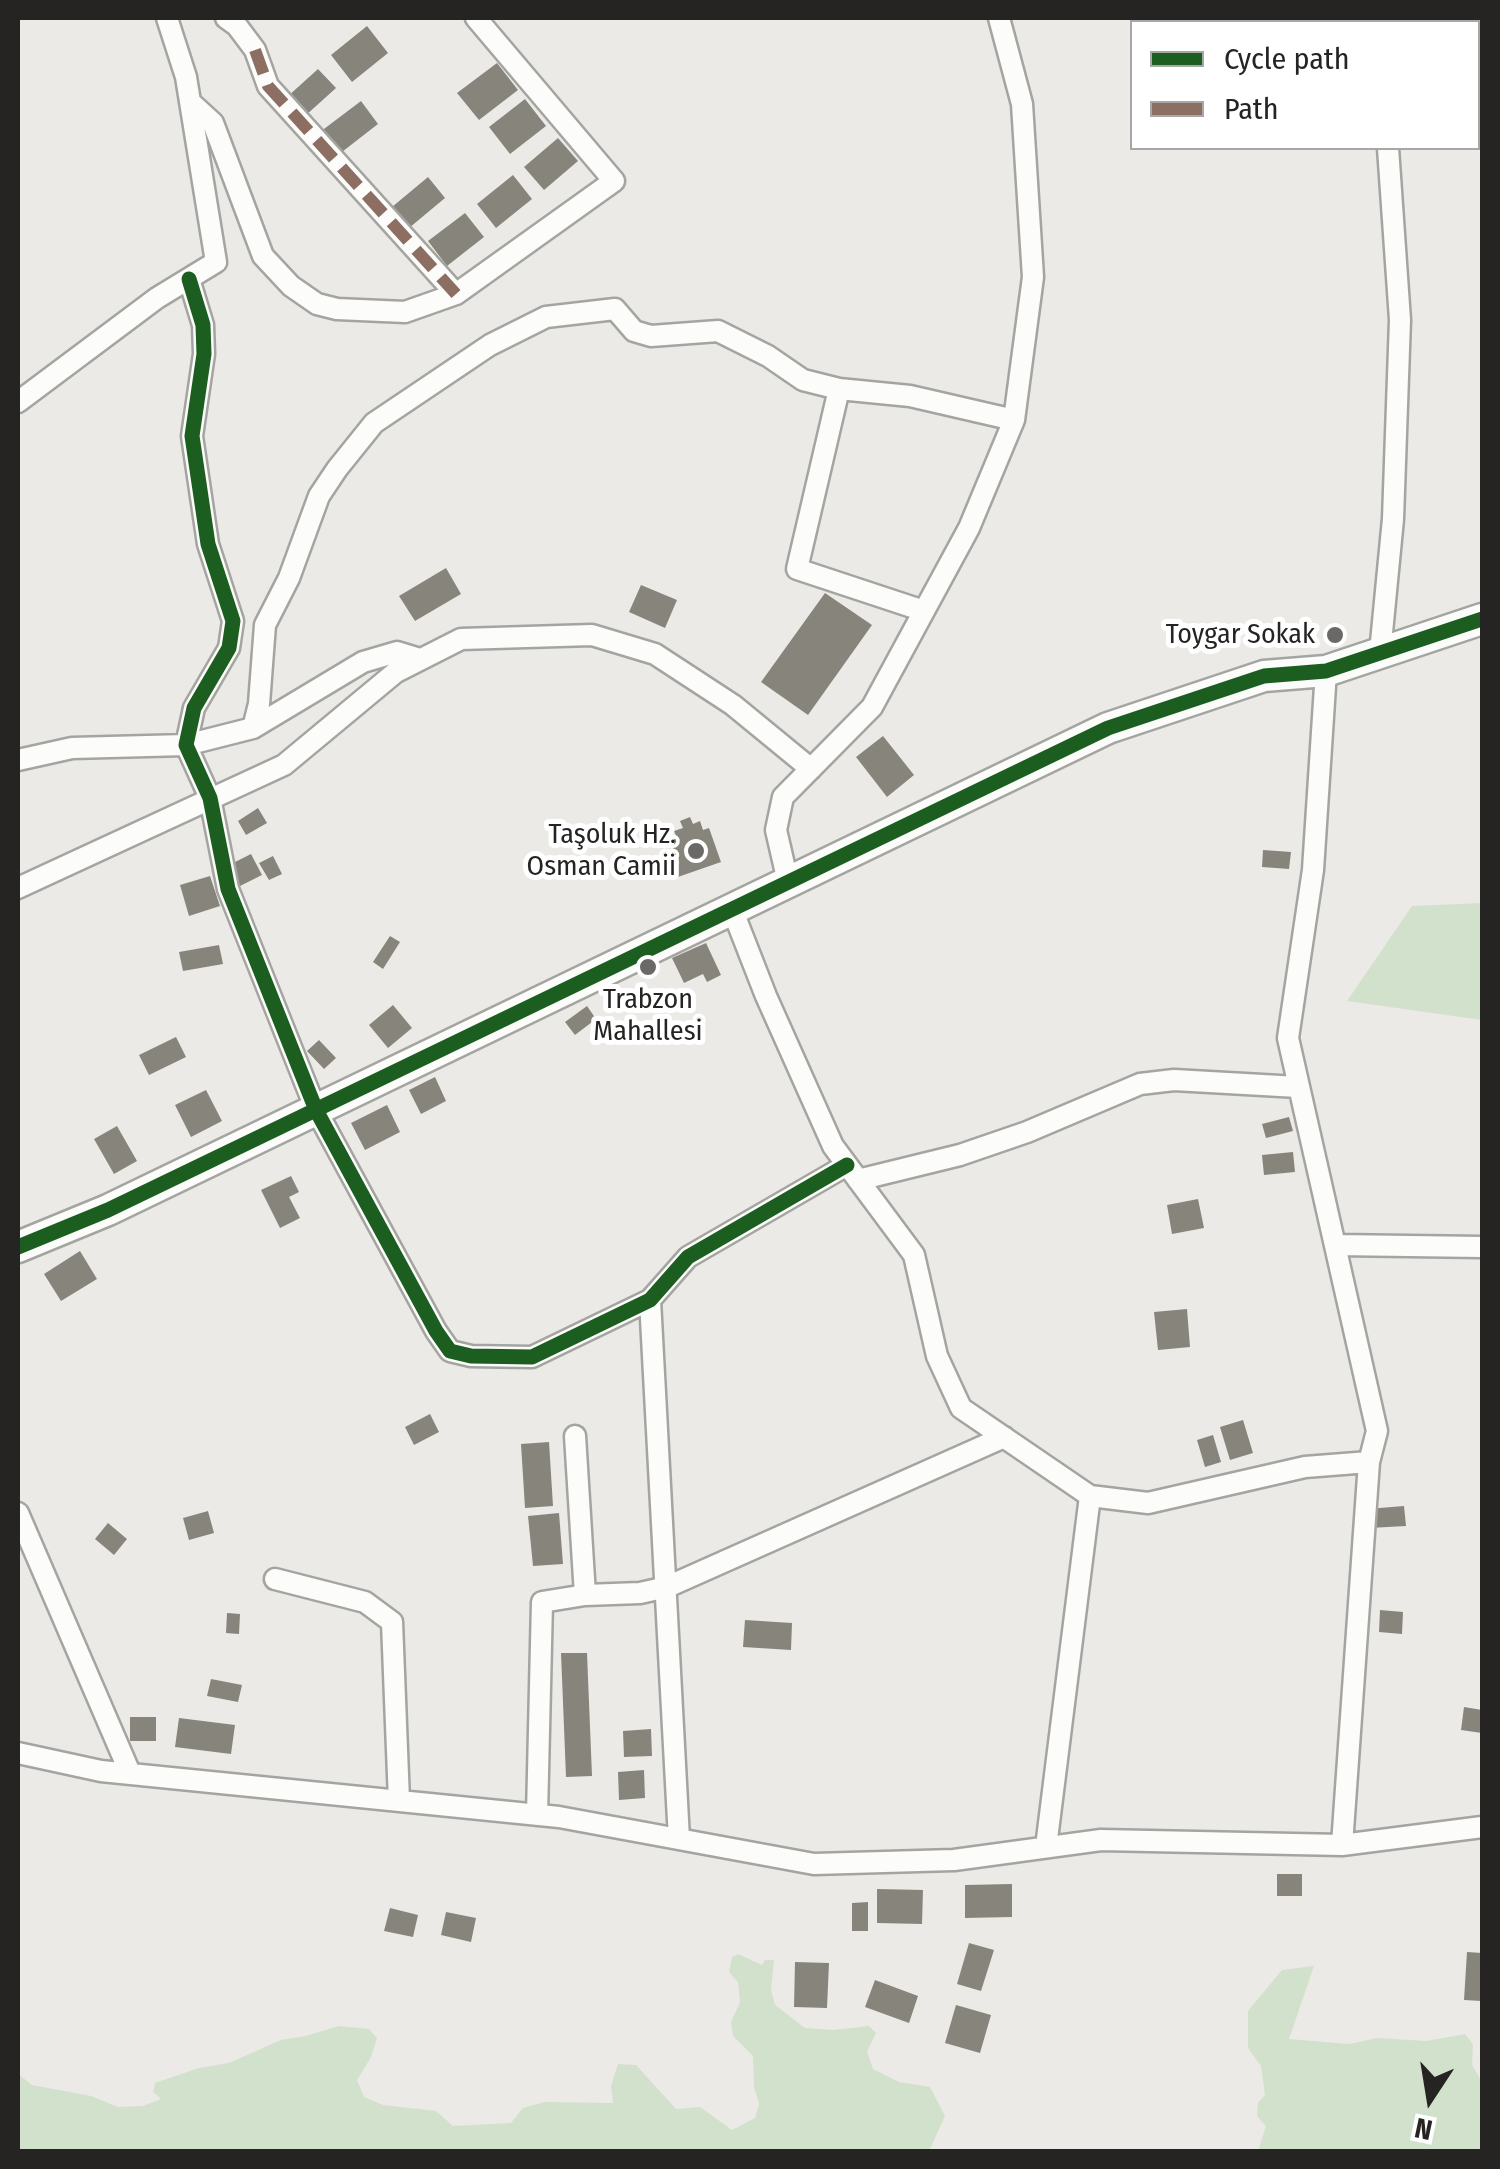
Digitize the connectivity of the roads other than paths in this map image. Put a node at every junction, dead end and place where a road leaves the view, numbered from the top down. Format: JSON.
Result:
{"nodes":[{"id":1,"x":167,"y":18,"type":"edge"},
{"id":2,"x":226,"y":18,"type":"edge"},
{"id":3,"x":476,"y":18,"type":"edge"},
{"id":4,"x":999,"y":18,"type":"edge"},
{"id":5,"x":190,"y":102,"type":"junction"},
{"id":6,"x":1388,"y":150,"type":"edge"},
{"id":7,"x":189,"y":278,"type":"junction"},
{"id":8,"x":456,"y":294,"type":"junction"},
{"id":9,"x":839,"y":390,"type":"junction"},
{"id":10,"x":18,"y":402,"type":"edge"},
{"id":11,"x":1014,"y":420,"type":"junction"},
{"id":12,"x":924,"y":611,"type":"junction"},
{"id":13,"x":1482,"y":618,"type":"edge"},
{"id":14,"x":1380,"y":653,"type":"junction"},
{"id":15,"x":420,"y":660,"type":"junction"},
{"id":16,"x":1326,"y":670,"type":"junction"},
{"id":17,"x":252,"y":728,"type":"junction"},
{"id":18,"x":186,"y":745,"type":"junction"},
{"id":19,"x":18,"y":760,"type":"edge"},
{"id":20,"x":811,"y":769,"type":"junction"},
{"id":21,"x":210,"y":798,"type":"junction"},
{"id":22,"x":788,"y":882,"type":"junction"},
{"id":23,"x":18,"y":888,"type":"edge"},
{"id":24,"x":732,"y":909,"type":"junction"},
{"id":25,"x":1298,"y":1087,"type":"junction"},
{"id":26,"x":316,"y":1110,"type":"junction"},
{"id":27,"x":852,"y":1172,"type":"junction"},
{"id":28,"x":1336,"y":1245,"type":"junction"},
{"id":29,"x":18,"y":1247,"type":"edge"},
{"id":30,"x":1482,"y":1248,"type":"edge"},
{"id":31,"x":650,"y":1300,"type":"junction"},
{"id":32,"x":575,"y":1436,"type":"dead end"},
{"id":33,"x":1004,"y":1437,"type":"junction"},
{"id":34,"x":1369,"y":1462,"type":"junction"},
{"id":35,"x":1090,"y":1496,"type":"junction"},
{"id":36,"x":18,"y":1513,"type":"edge"},
{"id":37,"x":276,"y":1579,"type":"dead end"},
{"id":38,"x":667,"y":1586,"type":"junction"},
{"id":39,"x":584,"y":1596,"type":"junction"},
{"id":40,"x":18,"y":1753,"type":"edge"},
{"id":41,"x":130,"y":1774,"type":"junction"},
{"id":42,"x":399,"y":1801,"type":"junction"},
{"id":43,"x":538,"y":1815,"type":"junction"},
{"id":44,"x":1482,"y":1827,"type":"edge"},
{"id":45,"x":679,"y":1839,"type":"junction"},
{"id":46,"x":1342,"y":1845,"type":"junction"},
{"id":47,"x":1046,"y":1847,"type":"junction"}],
"edges":[{"from":1,"to":5,"type":"street"},
{"from":2,"to":8,"type":"street"},
{"from":3,"to":8,"type":"street"},
{"from":4,"to":11,"type":"street"},
{"from":5,"to":7,"type":"street"},
{"from":5,"to":8,"type":"street"},
{"from":6,"to":14,"type":"street"},
{"from":7,"to":10,"type":"street"},
{"from":7,"to":18,"type":"street"},
{"from":9,"to":11,"type":"street"},
{"from":9,"to":12,"type":"street"},
{"from":9,"to":17,"type":"street"},
{"from":11,"to":12,"type":"street"},
{"from":12,"to":20,"type":"street"},
{"from":13,"to":14,"type":"street"},
{"from":14,"to":16,"type":"street"},
{"from":15,"to":17,"type":"street"},
{"from":15,"to":20,"type":"street"},
{"from":15,"to":21,"type":"street"},
{"from":16,"to":22,"type":"street"},
{"from":16,"to":25,"type":"street"},
{"from":17,"to":18,"type":"street"},
{"from":18,"to":19,"type":"street"},
{"from":18,"to":21,"type":"street"},
{"from":20,"to":22,"type":"street"},
{"from":21,"to":23,"type":"street"},
{"from":21,"to":26,"type":"street"},
{"from":22,"to":24,"type":"street"},
{"from":24,"to":26,"type":"street"},
{"from":24,"to":27,"type":"street"},
{"from":25,"to":27,"type":"street"},
{"from":25,"to":28,"type":"street"},
{"from":26,"to":29,"type":"street"},
{"from":26,"to":31,"type":"street"},
{"from":27,"to":31,"type":"street"},
{"from":27,"to":33,"type":"street"},
{"from":28,"to":30,"type":"street"},
{"from":28,"to":34,"type":"street"},
{"from":31,"to":38,"type":"street"},
{"from":32,"to":39,"type":"street"},
{"from":33,"to":35,"type":"street"},
{"from":33,"to":38,"type":"street"},
{"from":34,"to":35,"type":"street"},
{"from":34,"to":46,"type":"street"},
{"from":35,"to":47,"type":"street"},
{"from":36,"to":41,"type":"street"},
{"from":37,"to":42,"type":"street"},
{"from":38,"to":39,"type":"street"},
{"from":38,"to":45,"type":"street"},
{"from":39,"to":43,"type":"street"},
{"from":40,"to":41,"type":"street"},
{"from":41,"to":42,"type":"street"},
{"from":42,"to":43,"type":"street"},
{"from":43,"to":45,"type":"street"},
{"from":44,"to":46,"type":"street"},
{"from":45,"to":47,"type":"street"},
{"from":46,"to":47,"type":"street"}]}
